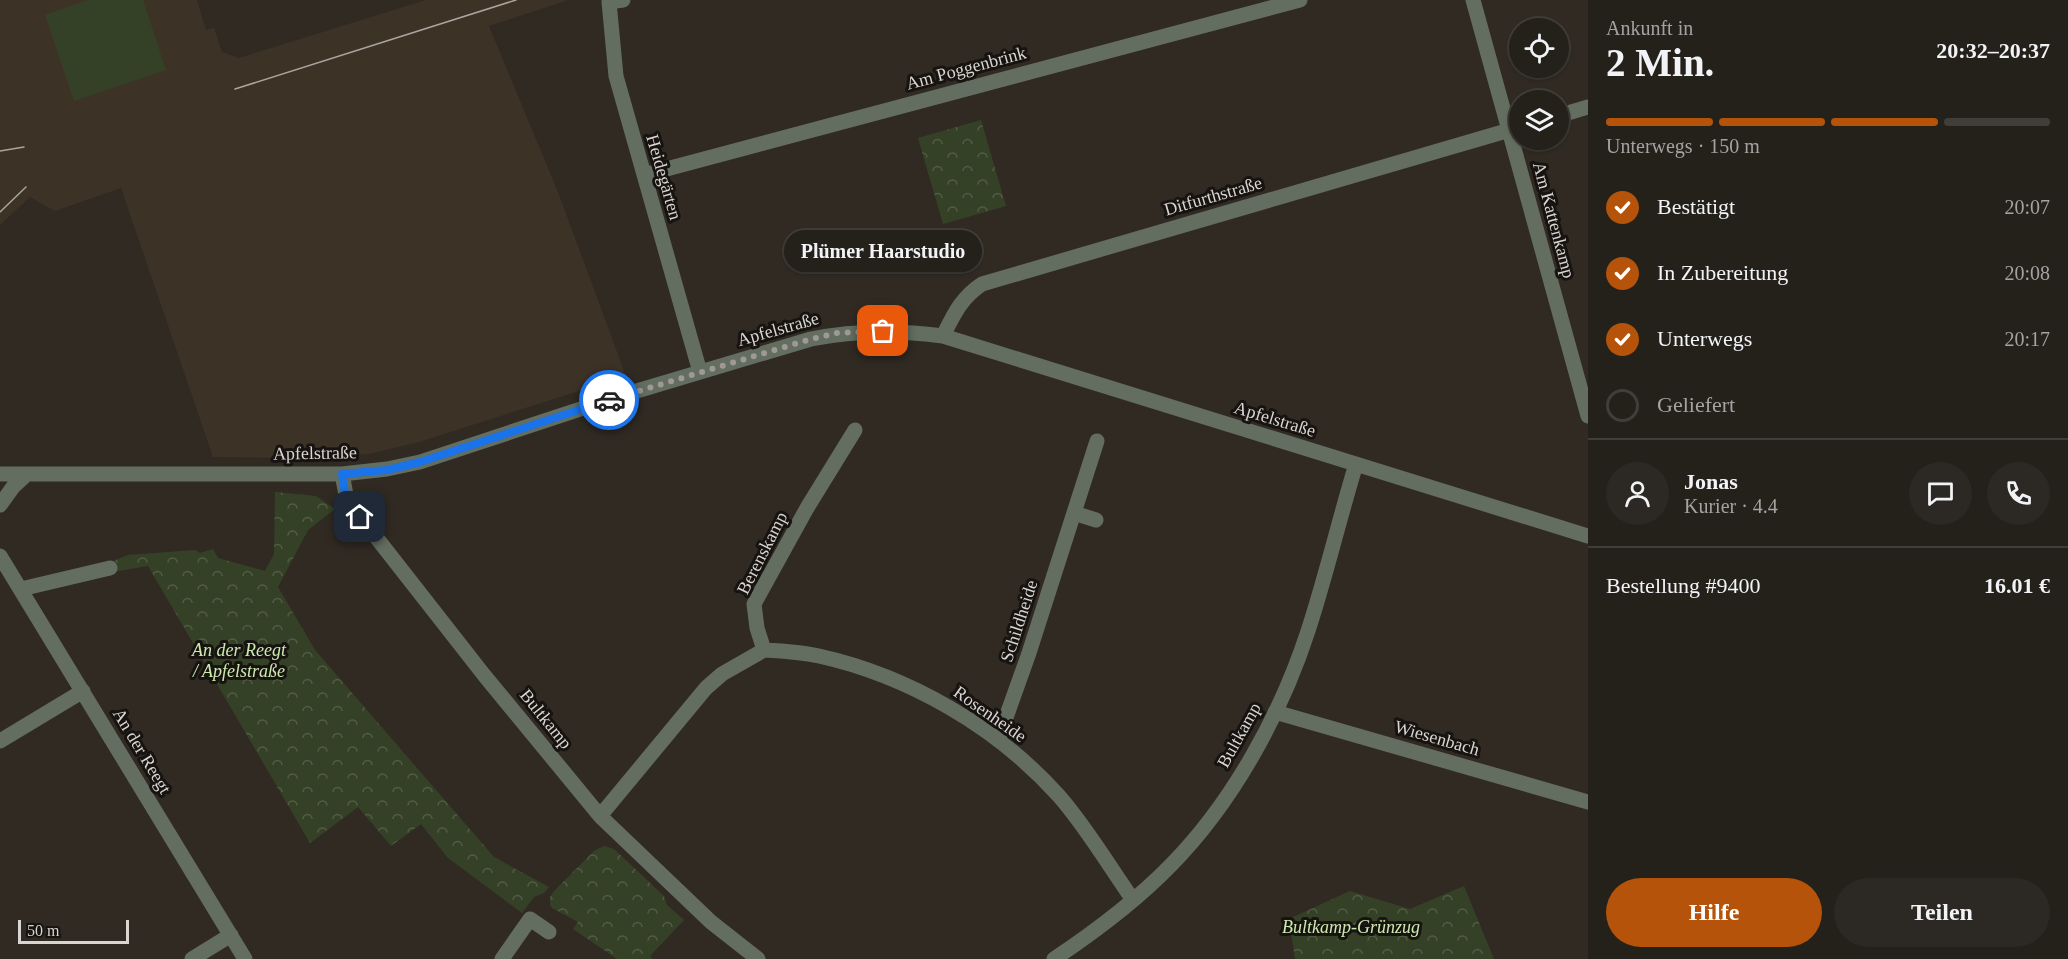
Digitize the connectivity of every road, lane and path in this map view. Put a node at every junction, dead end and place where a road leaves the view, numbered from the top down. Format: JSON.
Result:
{"nodes":[{"id":1,"x":623,"y":0,"type":"edge"},
{"id":2,"x":1300,"y":0,"type":"edge"},
{"id":3,"x":1473,"y":0,"type":"edge"},
{"id":4,"x":1588,"y":107,"type":"edge"},
{"id":5,"x":1509,"y":113,"type":"edge"},
{"id":6,"x":1569,"y":113,"type":"edge"},
{"id":7,"x":1509,"y":130,"type":"edge"},
{"id":8,"x":1519,"y":150,"type":"edge"},
{"id":9,"x":644,"y":175,"type":"junction"},
{"id":10,"x":943,"y":336,"type":"junction"},
{"id":11,"x":700,"y":372,"type":"junction"},
{"id":12,"x":1588,"y":416,"type":"edge"},
{"id":13,"x":855,"y":430,"type":"dead end"},
{"id":14,"x":1097,"y":441,"type":"dead end"},
{"id":15,"x":1356,"y":464,"type":"junction"},
{"id":16,"x":0,"y":474,"type":"edge"},
{"id":17,"x":27,"y":474,"type":"junction"},
{"id":18,"x":342,"y":474,"type":"junction"},
{"id":19,"x":0,"y":505,"type":"edge"},
{"id":20,"x":1074,"y":513,"type":"junction"},
{"id":21,"x":1096,"y":520,"type":"dead end"},
{"id":22,"x":1588,"y":536,"type":"edge"},
{"id":23,"x":0,"y":546,"type":"edge"},
{"id":24,"x":3,"y":561,"type":"edge"},
{"id":25,"x":110,"y":568,"type":"dead end"},
{"id":26,"x":21,"y":589,"type":"junction"},
{"id":27,"x":764,"y":650,"type":"junction"},
{"id":28,"x":83,"y":692,"type":"junction"},
{"id":29,"x":1275,"y":712,"type":"junction"},
{"id":30,"x":998,"y":740,"type":"junction"},
{"id":31,"x":0,"y":741,"type":"edge"},
{"id":32,"x":1588,"y":802,"type":"edge"},
{"id":33,"x":600,"y":816,"type":"junction"},
{"id":34,"x":1133,"y":900,"type":"junction"},
{"id":35,"x":549,"y":932,"type":"dead end"},
{"id":36,"x":231,"y":935,"type":"junction"},
{"id":37,"x":192,"y":959,"type":"edge"},
{"id":38,"x":245,"y":959,"type":"edge"},
{"id":39,"x":502,"y":959,"type":"edge"},
{"id":40,"x":758,"y":959,"type":"edge"},
{"id":41,"x":1054,"y":959,"type":"edge"}],
"edges":[{"from":1,"to":9,"type":"street","name":"Heidegärten"},
{"from":2,"to":9,"type":"street","name":"Am Poggenbrink"},
{"from":3,"to":5,"type":"street","name":"Am Kattenkamp"},
{"from":4,"to":6,"type":"street"},
{"from":7,"to":10,"type":"street","name":"Ditfurthstraße"},
{"from":8,"to":12,"type":"street","name":"Am Kattenkamp"},
{"from":9,"to":11,"type":"street","name":"Heidegärten"},
{"from":10,"to":11,"type":"street","name":"Apfelstraße"},
{"from":10,"to":15,"type":"street","name":"Apfelstraße"},
{"from":11,"to":18,"type":"street","name":"Apfelstraße"},
{"from":13,"to":27,"type":"street","name":"Berenskamp"},
{"from":14,"to":20,"type":"street","name":"Schildheide"},
{"from":15,"to":22,"type":"street","name":"Apfelstraße"},
{"from":15,"to":29,"type":"street","name":"Bultkamp"},
{"from":16,"to":17,"type":"street","name":"Apfelstraße"},
{"from":17,"to":18,"type":"street","name":"Apfelstraße"},
{"from":17,"to":19,"type":"street"},
{"from":18,"to":33,"type":"street","name":"Bultkamp"},
{"from":20,"to":21,"type":"street"},
{"from":20,"to":30,"type":"street","name":"Schildheide"},
{"from":23,"to":24,"type":"street","name":"An der Reegt"},
{"from":24,"to":26,"type":"street","name":"An der Reegt"},
{"from":25,"to":26,"type":"street"},
{"from":26,"to":28,"type":"street","name":"An der Reegt"},
{"from":27,"to":30,"type":"street","name":"Rosenheide"},
{"from":27,"to":33,"type":"street"},
{"from":28,"to":31,"type":"street"},
{"from":28,"to":36,"type":"street","name":"An der Reegt"},
{"from":29,"to":32,"type":"street","name":"Wiesenbach"},
{"from":29,"to":34,"type":"street","name":"Bultkamp"},
{"from":30,"to":34,"type":"street","name":"Rosenheide"},
{"from":33,"to":40,"type":"street","name":"Bultkamp"},
{"from":34,"to":41,"type":"street","name":"Bultkamp"},
{"from":35,"to":39,"type":"street"},
{"from":36,"to":37,"type":"street"},
{"from":36,"to":38,"type":"street","name":"An der Reegt"}]}
